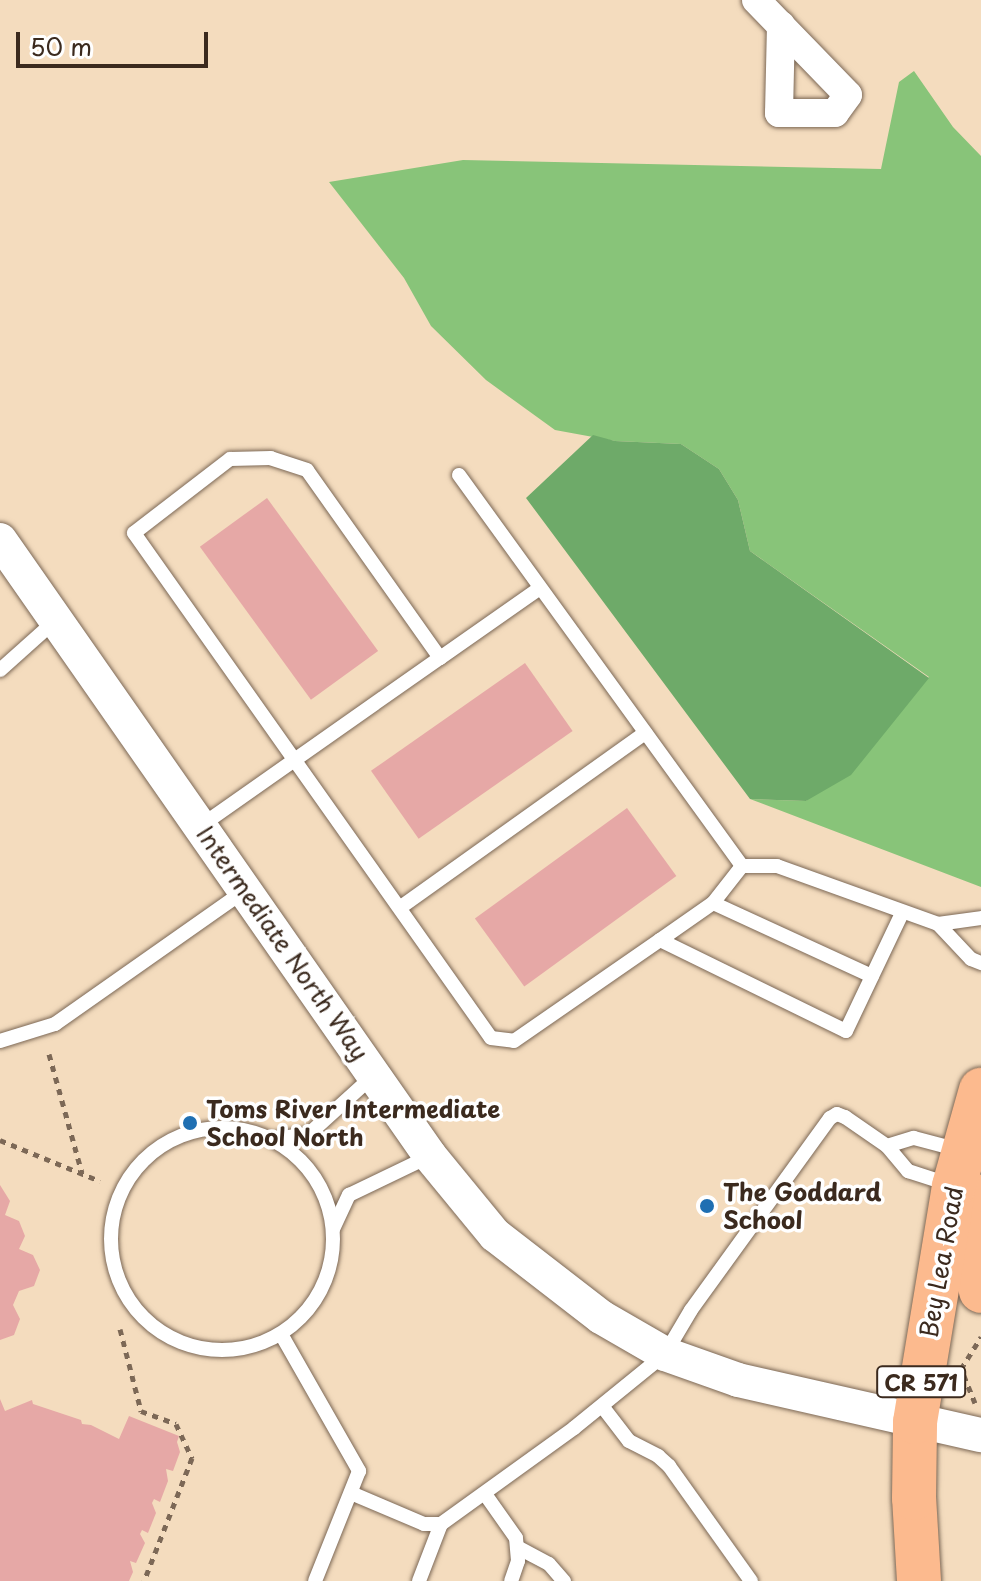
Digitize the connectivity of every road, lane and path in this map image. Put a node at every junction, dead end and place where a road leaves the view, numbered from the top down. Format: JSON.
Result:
{"nodes":[{"id":1,"x":756,"y":0,"type":"edge"},
{"id":2,"x":781,"y":25,"type":"dead end"},
{"id":3,"x":459,"y":475,"type":"dead end"},
{"id":4,"x":0,"y":540,"type":"edge"},
{"id":5,"x":540,"y":588,"type":"junction"},
{"id":6,"x":57,"y":620,"type":"junction"},
{"id":7,"x":440,"y":658,"type":"junction"},
{"id":8,"x":0,"y":670,"type":"edge"},
{"id":9,"x":645,"y":733,"type":"junction"},
{"id":10,"x":294,"y":760,"type":"junction"},
{"id":11,"x":202,"y":825,"type":"junction"},
{"id":12,"x":742,"y":866,"type":"junction"},
{"id":13,"x":247,"y":889,"type":"junction"},
{"id":14,"x":713,"y":903,"type":"junction"},
{"id":15,"x":401,"y":907,"type":"junction"},
{"id":16,"x":902,"y":913,"type":"junction"},
{"id":17,"x":981,"y":918,"type":"edge"},
{"id":18,"x":938,"y":924,"type":"junction"},
{"id":19,"x":660,"y":940,"type":"junction"},
{"id":20,"x":981,"y":963,"type":"edge"},
{"id":21,"x":872,"y":976,"type":"junction"},
{"id":22,"x":0,"y":1041,"type":"edge"},
{"id":23,"x":49,"y":1054,"type":"dead end"},
{"id":24,"x":374,"y":1074,"type":"junction"},
{"id":25,"x":981,"y":1090,"type":"edge"},
{"id":26,"x":274,"y":1139,"type":"junction"},
{"id":27,"x":0,"y":1140,"type":"edge"},
{"id":28,"x":887,"y":1146,"type":"junction"},
{"id":29,"x":430,"y":1156,"type":"junction"},
{"id":30,"x":959,"y":1168,"type":"junction"},
{"id":31,"x":82,"y":1173,"type":"junction"},
{"id":32,"x":100,"y":1181,"type":"dead end"},
{"id":33,"x":333,"y":1229,"type":"junction"},
{"id":34,"x":981,"y":1291,"type":"edge"},
{"id":35,"x":120,"y":1329,"type":"dead end"},
{"id":36,"x":281,"y":1334,"type":"junction"},
{"id":37,"x":981,"y":1337,"type":"edge"},
{"id":38,"x":665,"y":1354,"type":"junction"},
{"id":39,"x":602,"y":1406,"type":"junction"},
{"id":40,"x":978,"y":1420,"type":"edge"},
{"id":41,"x":915,"y":1422,"type":"junction"},
{"id":42,"x":351,"y":1493,"type":"junction"},
{"id":43,"x":485,"y":1494,"type":"junction"},
{"id":44,"x":441,"y":1524,"type":"junction"},
{"id":45,"x":517,"y":1547,"type":"junction"},
{"id":46,"x":144,"y":1581,"type":"edge"},
{"id":47,"x":315,"y":1581,"type":"edge"},
{"id":48,"x":419,"y":1581,"type":"edge"},
{"id":49,"x":511,"y":1581,"type":"edge"},
{"id":50,"x":564,"y":1581,"type":"edge"},
{"id":51,"x":751,"y":1581,"type":"edge"},
{"id":52,"x":919,"y":1581,"type":"edge"}],
"edges":[{"from":1,"to":2,"type":"street"},
{"from":3,"to":5,"type":"lane"},
{"from":4,"to":6,"type":"street","name":"Intermediate North Way"},
{"from":5,"to":7,"type":"lane"},
{"from":5,"to":9,"type":"lane"},
{"from":6,"to":8,"type":"lane"},
{"from":6,"to":11,"type":"street","name":"Intermediate North Way"},
{"from":7,"to":10,"type":"lane"},
{"from":7,"to":10,"type":"lane"},
{"from":9,"to":12,"type":"lane"},
{"from":9,"to":15,"type":"lane"},
{"from":10,"to":11,"type":"lane"},
{"from":10,"to":15,"type":"lane"},
{"from":11,"to":13,"type":"street","name":"Intermediate North Way"},
{"from":12,"to":14,"type":"lane"},
{"from":12,"to":16,"type":"lane"},
{"from":13,"to":22,"type":"lane"},
{"from":13,"to":24,"type":"street","name":"Intermediate North Way"},
{"from":14,"to":19,"type":"lane"},
{"from":14,"to":21,"type":"lane"},
{"from":15,"to":19,"type":"lane"},
{"from":16,"to":18,"type":"lane"},
{"from":16,"to":21,"type":"lane"},
{"from":17,"to":18,"type":"lane"},
{"from":18,"to":20,"type":"lane"},
{"from":19,"to":21,"type":"lane"},
{"from":23,"to":31,"type":"path"},
{"from":24,"to":26,"type":"lane"},
{"from":24,"to":29,"type":"street","name":"Intermediate North Way"},
{"from":25,"to":30,"type":"main road","name":"Bey Lea Road","number":"CR 571"},
{"from":26,"to":33,"type":"lane"},
{"from":26,"to":36,"type":"lane"},
{"from":27,"to":31,"type":"path"},
{"from":28,"to":30,"type":"lane"},
{"from":28,"to":30,"type":"lane"},
{"from":28,"to":38,"type":"lane"},
{"from":29,"to":33,"type":"lane"},
{"from":29,"to":38,"type":"street","name":"Intermediate North Way"},
{"from":30,"to":34,"type":"main road"},
{"from":30,"to":41,"type":"main road","name":"Bey Lea Road","number":"CR 571"},
{"from":31,"to":32,"type":"path"},
{"from":33,"to":36,"type":"lane"},
{"from":35,"to":46,"type":"path"},
{"from":36,"to":42,"type":"lane"},
{"from":37,"to":40,"type":"path"},
{"from":38,"to":39,"type":"lane"},
{"from":38,"to":41,"type":"street","name":"Intermediate North Way"},
{"from":39,"to":43,"type":"lane"},
{"from":39,"to":51,"type":"lane"},
{"from":40,"to":41,"type":"street","name":"Intermediate North Way"},
{"from":41,"to":52,"type":"main road","name":"Bey Lea Road","number":"CR 571"},
{"from":42,"to":44,"type":"lane"},
{"from":42,"to":47,"type":"lane"},
{"from":43,"to":44,"type":"lane"},
{"from":43,"to":45,"type":"lane"},
{"from":44,"to":48,"type":"lane"},
{"from":45,"to":49,"type":"lane"},
{"from":45,"to":50,"type":"lane"}]}
